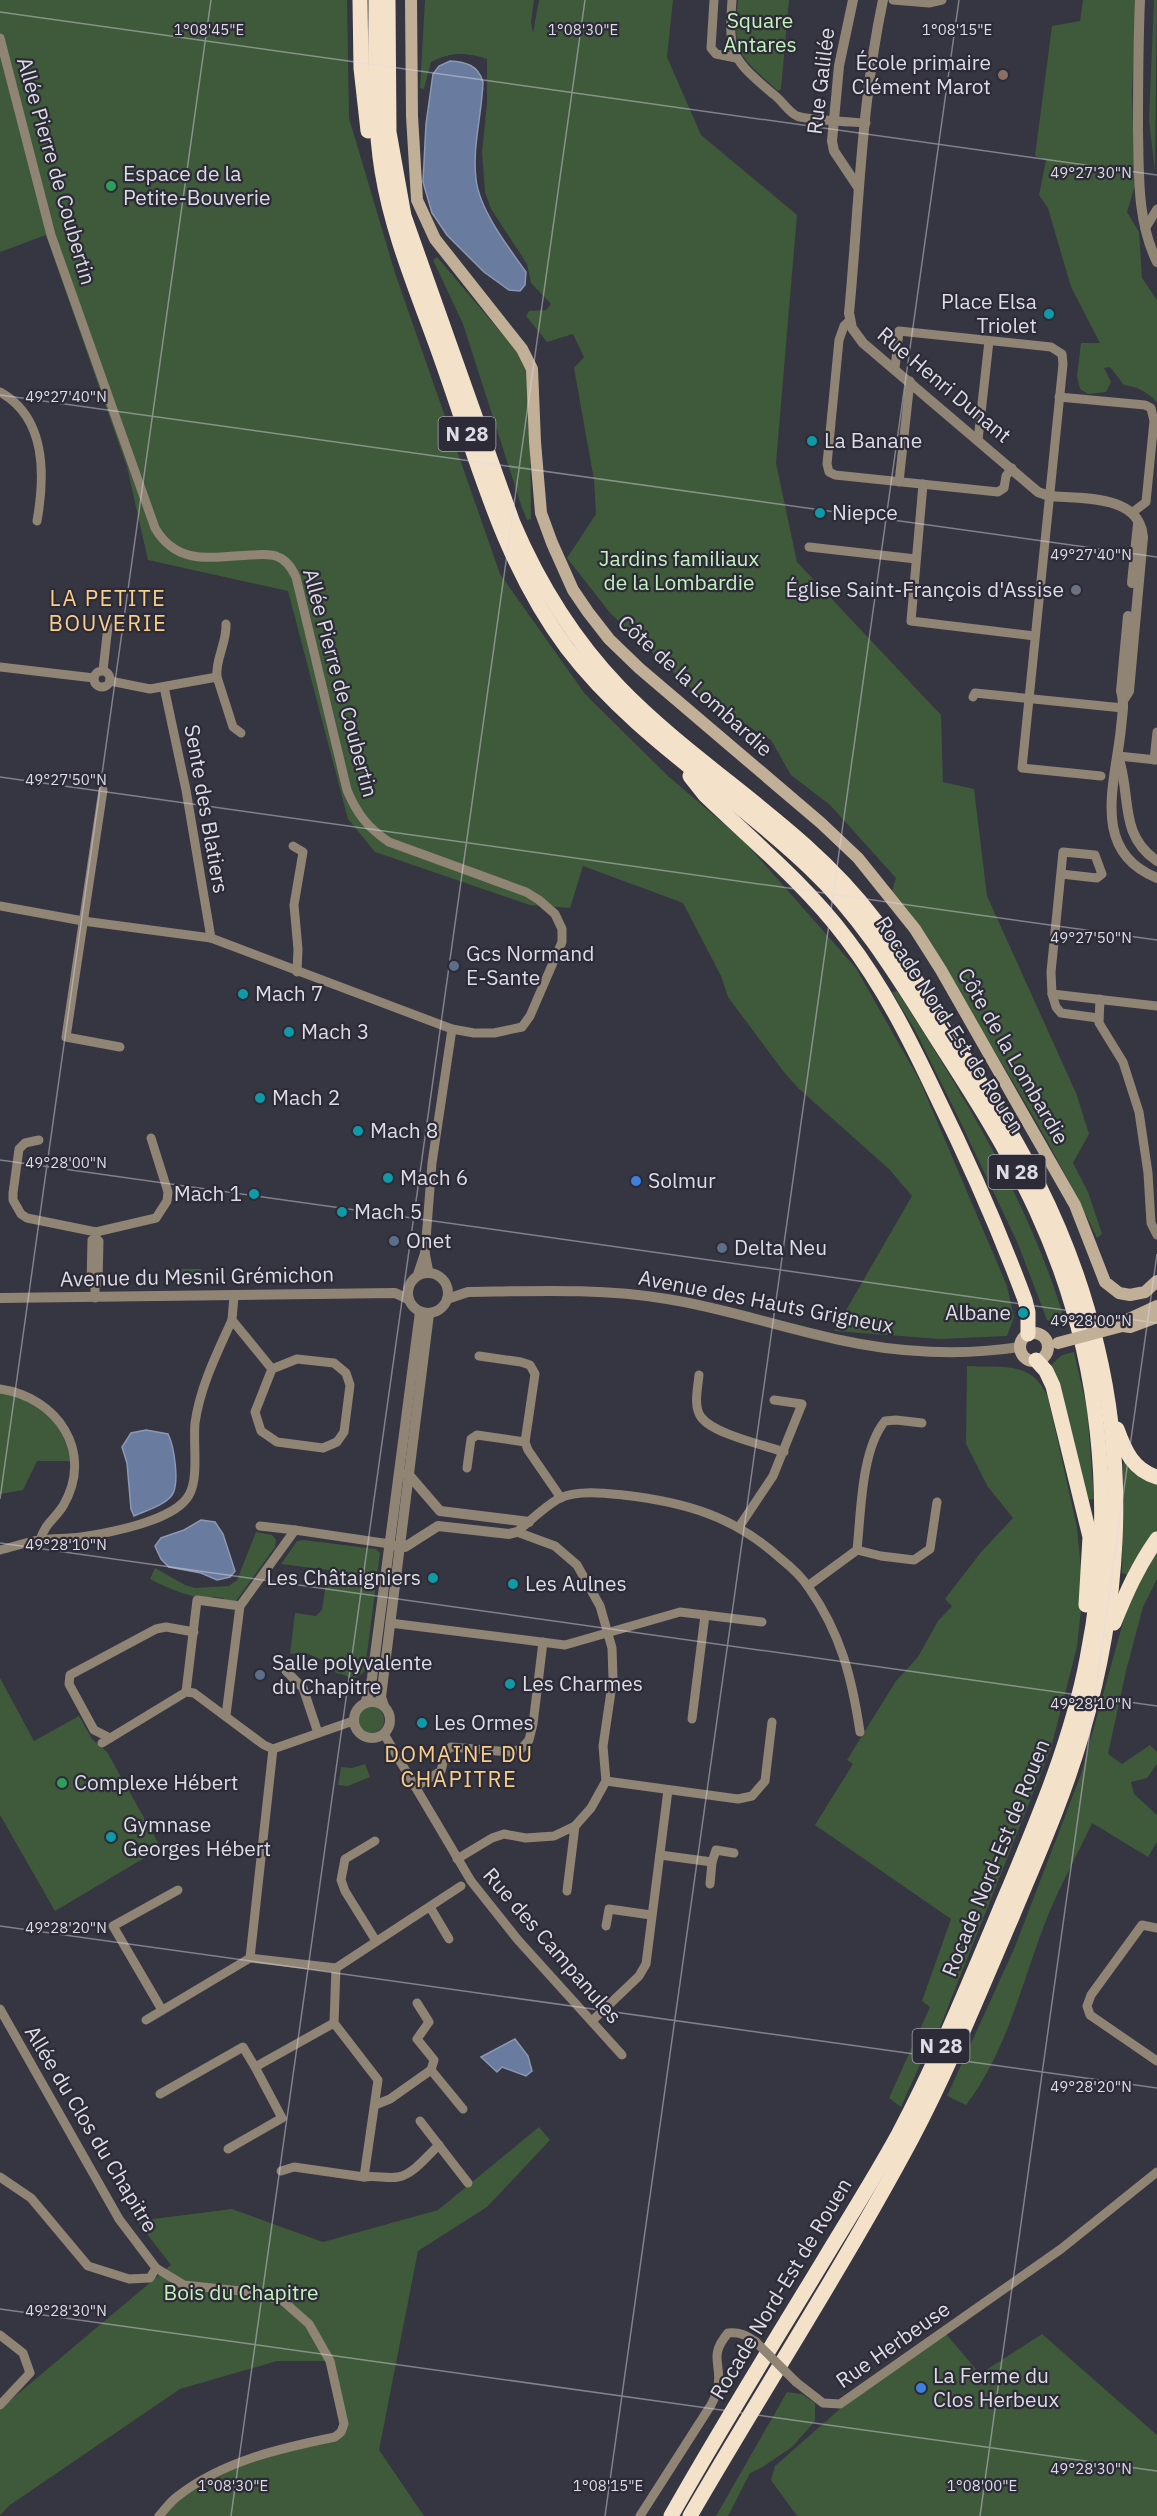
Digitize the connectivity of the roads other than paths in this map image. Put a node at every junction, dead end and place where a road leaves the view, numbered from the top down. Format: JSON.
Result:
{"nodes":[{"id":1,"x":360,"y":0,"type":"edge"},
{"id":2,"x":376,"y":0,"type":"edge"},
{"id":3,"x":411,"y":0,"type":"edge"},
{"id":4,"x":714,"y":0,"type":"edge"},
{"id":5,"x":732,"y":0,"type":"edge"},
{"id":6,"x":853,"y":0,"type":"edge"},
{"id":7,"x":882,"y":0,"type":"edge"},
{"id":8,"x":893,"y":0,"type":"edge"},
{"id":9,"x":942,"y":0,"type":"edge"},
{"id":10,"x":1140,"y":0,"type":"edge"},
{"id":11,"x":388,"y":4,"type":"edge"},
{"id":12,"x":0,"y":38,"type":"edge"},
{"id":13,"x":736,"y":57,"type":"junction"},
{"id":14,"x":834,"y":120,"type":"junction"},
{"id":15,"x":866,"y":123,"type":"junction"},
{"id":16,"x":858,"y":187,"type":"junction"},
{"id":17,"x":386,"y":191,"type":"junction"},
{"id":18,"x":1157,"y":209,"type":"edge"},
{"id":19,"x":1145,"y":229,"type":"junction"},
{"id":20,"x":1157,"y":262,"type":"edge"},
{"id":21,"x":850,"y":320,"type":"junction"},
{"id":22,"x":989,"y":341,"type":"junction"},
{"id":23,"x":895,"y":368,"type":"junction"},
{"id":24,"x":910,"y":381,"type":"junction"},
{"id":25,"x":0,"y":393,"type":"edge"},
{"id":26,"x":1059,"y":397,"type":"junction"},
{"id":27,"x":978,"y":440,"type":"junction"},
{"id":28,"x":1154,"y":456,"type":"edge"},
{"id":29,"x":1012,"y":468,"type":"junction"},
{"id":30,"x":899,"y":482,"type":"junction"},
{"id":31,"x":923,"y":484,"type":"junction"},
{"id":32,"x":1049,"y":496,"type":"junction"},
{"id":33,"x":1136,"y":516,"type":"junction"},
{"id":34,"x":37,"y":521,"type":"dead end"},
{"id":35,"x":809,"y":548,"type":"dead end"},
{"id":36,"x":916,"y":559,"type":"junction"},
{"id":37,"x":226,"y":624,"type":"dead end"},
{"id":38,"x":108,"y":626,"type":"dead end"},
{"id":39,"x":1035,"y":636,"type":"junction"},
{"id":40,"x":0,"y":667,"type":"edge"},
{"id":41,"x":103,"y":670,"type":"junction"},
{"id":42,"x":217,"y":677,"type":"junction"},
{"id":43,"x":94,"y":678,"type":"junction"},
{"id":44,"x":110,"y":681,"type":"junction"},
{"id":45,"x":164,"y":687,"type":"junction"},
{"id":46,"x":973,"y":697,"type":"dead end"},
{"id":47,"x":1028,"y":698,"type":"junction"},
{"id":48,"x":1123,"y":704,"type":"junction"},
{"id":49,"x":1157,"y":732,"type":"edge"},
{"id":50,"x":241,"y":733,"type":"dead end"},
{"id":51,"x":666,"y":749,"type":"junction"},
{"id":52,"x":1118,"y":756,"type":"junction"},
{"id":53,"x":1156,"y":760,"type":"edge"},
{"id":54,"x":1101,"y":776,"type":"dead end"},
{"id":55,"x":103,"y":790,"type":"dead end"},
{"id":56,"x":293,"y":846,"type":"dead end"},
{"id":57,"x":1157,"y":861,"type":"edge"},
{"id":58,"x":1061,"y":874,"type":"junction"},
{"id":59,"x":1157,"y":878,"type":"edge"},
{"id":60,"x":0,"y":906,"type":"edge"},
{"id":61,"x":83,"y":921,"type":"junction"},
{"id":62,"x":210,"y":938,"type":"junction"},
{"id":63,"x":297,"y":972,"type":"junction"},
{"id":64,"x":1052,"y":994,"type":"junction"},
{"id":65,"x":1100,"y":999,"type":"junction"},
{"id":66,"x":1157,"y":1006,"type":"edge"},
{"id":67,"x":1098,"y":1018,"type":"junction"},
{"id":68,"x":452,"y":1029,"type":"junction"},
{"id":69,"x":120,"y":1047,"type":"dead end"},
{"id":70,"x":151,"y":1138,"type":"dead end"},
{"id":71,"x":39,"y":1140,"type":"dead end"},
{"id":72,"x":96,"y":1235,"type":"junction"},
{"id":73,"x":1157,"y":1235,"type":"edge"},
{"id":74,"x":425,"y":1252,"type":"junction"},
{"id":75,"x":429,"y":1273,"type":"junction"},
{"id":76,"x":417,"y":1276,"type":"junction"},
{"id":77,"x":1157,"y":1281,"type":"edge"},
{"id":78,"x":445,"y":1282,"type":"junction"},
{"id":79,"x":409,"y":1285,"type":"junction"},
{"id":80,"x":468,"y":1292,"type":"junction"},
{"id":81,"x":395,"y":1293,"type":"junction"},
{"id":82,"x":234,"y":1296,"type":"junction"},
{"id":83,"x":0,"y":1298,"type":"edge"},
{"id":84,"x":95,"y":1298,"type":"junction"},
{"id":85,"x":408,"y":1299,"type":"junction"},
{"id":86,"x":447,"y":1299,"type":"junction"},
{"id":87,"x":1157,"y":1306,"type":"edge"},
{"id":88,"x":425,"y":1313,"type":"junction"},
{"id":89,"x":1157,"y":1317,"type":"edge"},
{"id":90,"x":232,"y":1320,"type":"junction"},
{"id":91,"x":1122,"y":1326,"type":"junction"},
{"id":92,"x":1024,"y":1341,"type":"junction"},
{"id":93,"x":1053,"y":1343,"type":"junction"},
{"id":94,"x":479,"y":1356,"type":"dead end"},
{"id":95,"x":1036,"y":1360,"type":"junction"},
{"id":96,"x":272,"y":1369,"type":"junction"},
{"id":97,"x":699,"y":1375,"type":"dead end"},
{"id":98,"x":0,"y":1389,"type":"edge"},
{"id":99,"x":774,"y":1400,"type":"dead end"},
{"id":100,"x":1109,"y":1408,"type":"junction"},
{"id":101,"x":922,"y":1423,"type":"dead end"},
{"id":102,"x":525,"y":1442,"type":"junction"},
{"id":103,"x":784,"y":1452,"type":"junction"},
{"id":104,"x":467,"y":1468,"type":"dead end"},
{"id":105,"x":404,"y":1474,"type":"junction"},
{"id":106,"x":1157,"y":1477,"type":"edge"},
{"id":107,"x":561,"y":1498,"type":"junction"},
{"id":108,"x":937,"y":1502,"type":"dead end"},
{"id":109,"x":440,"y":1511,"type":"junction"},
{"id":110,"x":529,"y":1522,"type":"junction"},
{"id":111,"x":260,"y":1526,"type":"dead end"},
{"id":112,"x":438,"y":1526,"type":"junction"},
{"id":113,"x":739,"y":1527,"type":"junction"},
{"id":114,"x":295,"y":1530,"type":"junction"},
{"id":115,"x":517,"y":1532,"type":"junction"},
{"id":116,"x":1157,"y":1539,"type":"edge"},
{"id":117,"x":40,"y":1540,"type":"junction"},
{"id":118,"x":395,"y":1546,"type":"junction"},
{"id":119,"x":0,"y":1550,"type":"edge"},
{"id":120,"x":857,"y":1550,"type":"junction"},
{"id":121,"x":808,"y":1586,"type":"junction"},
{"id":122,"x":240,"y":1606,"type":"junction"},
{"id":123,"x":705,"y":1615,"type":"junction"},
{"id":124,"x":762,"y":1622,"type":"dead end"},
{"id":125,"x":390,"y":1623,"type":"junction"},
{"id":126,"x":194,"y":1632,"type":"junction"},
{"id":127,"x":608,"y":1633,"type":"junction"},
{"id":128,"x":543,"y":1642,"type":"junction"},
{"id":129,"x":1103,"y":1648,"type":"junction"},
{"id":130,"x":286,"y":1671,"type":"dead end"},
{"id":131,"x":186,"y":1692,"type":"junction"},
{"id":132,"x":365,"y":1703,"type":"junction"},
{"id":133,"x":384,"y":1706,"type":"junction"},
{"id":134,"x":1075,"y":1711,"type":"junction"},
{"id":135,"x":226,"y":1715,"type":"junction"},
{"id":136,"x":692,"y":1719,"type":"dead end"},
{"id":137,"x":353,"y":1721,"type":"junction"},
{"id":138,"x":772,"y":1722,"type":"dead end"},
{"id":139,"x":860,"y":1732,"type":"dead end"},
{"id":140,"x":318,"y":1733,"type":"junction"},
{"id":141,"x":384,"y":1734,"type":"junction"},
{"id":142,"x":273,"y":1749,"type":"junction"},
{"id":143,"x":606,"y":1781,"type":"junction"},
{"id":144,"x":415,"y":1787,"type":"junction"},
{"id":145,"x":668,"y":1790,"type":"junction"},
{"id":146,"x":574,"y":1826,"type":"junction"},
{"id":147,"x":375,"y":1841,"type":"dead end"},
{"id":148,"x":734,"y":1853,"type":"dead end"},
{"id":149,"x":660,"y":1855,"type":"junction"},
{"id":150,"x":457,"y":1859,"type":"junction"},
{"id":151,"x":712,"y":1862,"type":"junction"},
{"id":152,"x":710,"y":1884,"type":"dead end"},
{"id":153,"x":461,"y":1886,"type":"dead end"},
{"id":154,"x":178,"y":1890,"type":"dead end"},
{"id":155,"x":567,"y":1890,"type":"dead end"},
{"id":156,"x":430,"y":1907,"type":"junction"},
{"id":157,"x":651,"y":1915,"type":"junction"},
{"id":158,"x":606,"y":1926,"type":"dead end"},
{"id":159,"x":1157,"y":1928,"type":"edge"},
{"id":160,"x":449,"y":1939,"type":"dead end"},
{"id":161,"x":376,"y":1941,"type":"junction"},
{"id":162,"x":250,"y":1958,"type":"junction"},
{"id":163,"x":336,"y":1968,"type":"junction"},
{"id":164,"x":417,"y":2003,"type":"dead end"},
{"id":165,"x":0,"y":2009,"type":"edge"},
{"id":166,"x":162,"y":2010,"type":"junction"},
{"id":167,"x":146,"y":2020,"type":"dead end"},
{"id":168,"x":592,"y":2021,"type":"junction"},
{"id":169,"x":334,"y":2023,"type":"junction"},
{"id":170,"x":622,"y":2055,"type":"dead end"},
{"id":171,"x":1157,"y":2061,"type":"edge"},
{"id":172,"x":255,"y":2067,"type":"junction"},
{"id":173,"x":431,"y":2070,"type":"junction"},
{"id":174,"x":160,"y":2094,"type":"dead end"},
{"id":175,"x":375,"y":2105,"type":"junction"},
{"id":176,"x":463,"y":2109,"type":"dead end"},
{"id":177,"x":420,"y":2121,"type":"dead end"},
{"id":178,"x":439,"y":2145,"type":"junction"},
{"id":179,"x":228,"y":2149,"type":"dead end"},
{"id":180,"x":281,"y":2171,"type":"dead end"},
{"id":181,"x":1157,"y":2172,"type":"edge"},
{"id":182,"x":0,"y":2177,"type":"edge"},
{"id":183,"x":364,"y":2177,"type":"junction"},
{"id":184,"x":468,"y":2183,"type":"dead end"},
{"id":185,"x":156,"y":2268,"type":"junction"},
{"id":186,"x":0,"y":2334,"type":"edge"},
{"id":187,"x":0,"y":2405,"type":"edge"},
{"id":188,"x":700,"y":2465,"type":"junction"},
{"id":189,"x":159,"y":2516,"type":"edge"},
{"id":190,"x":640,"y":2516,"type":"edge"},
{"id":191,"x":663,"y":2516,"type":"edge"},
{"id":192,"x":671,"y":2516,"type":"edge"},
{"id":193,"x":690,"y":2516,"type":"edge"}],
"edges":[{"from":1,"to":17,"type":"highway"},
{"from":2,"to":17,"type":"highway","name":"Rocade Nord-Est de Rouen","number":"N 28"},
{"from":3,"to":77,"type":"main road","name":"Côte de la Lombardie"},
{"from":4,"to":13,"type":"street"},
{"from":5,"to":13,"type":"street"},
{"from":6,"to":14,"type":"street","name":"Rue Galilée"},
{"from":7,"to":15,"type":"street"},
{"from":8,"to":9,"type":"street"},
{"from":10,"to":19,"type":"street"},
{"from":11,"to":100,"type":"highway","name":"Rocade Nord-Est de Rouen","number":"N 28"},
{"from":12,"to":68,"type":"street","name":"Allée Pierre de Coubertin"},
{"from":13,"to":14,"type":"street"},
{"from":14,"to":15,"type":"street"},
{"from":14,"to":16,"type":"street","name":"Rue Galilée"},
{"from":15,"to":16,"type":"street"},
{"from":16,"to":21,"type":"street","name":"Rue Henri Dunant"},
{"from":17,"to":51,"type":"highway","name":"Rocade Nord-Est de Rouen","number":"N 28"},
{"from":18,"to":19,"type":"street"},
{"from":19,"to":20,"type":"street"},
{"from":21,"to":23,"type":"street","name":"Rue Henri Dunant"},
{"from":21,"to":30,"type":"street"},
{"from":22,"to":23,"type":"street"},
{"from":22,"to":26,"type":"street"},
{"from":22,"to":27,"type":"street"},
{"from":23,"to":24,"type":"street","name":"Rue Henri Dunant"},
{"from":24,"to":27,"type":"street","name":"Rue Henri Dunant"},
{"from":24,"to":30,"type":"street"},
{"from":25,"to":34,"type":"street"},
{"from":26,"to":28,"type":"street"},
{"from":26,"to":32,"type":"street"},
{"from":27,"to":29,"type":"street","name":"Rue Henri Dunant"},
{"from":28,"to":33,"type":"street"},
{"from":29,"to":31,"type":"street"},
{"from":29,"to":32,"type":"street","name":"Rue Henri Dunant"},
{"from":30,"to":31,"type":"street"},
{"from":31,"to":36,"type":"street"},
{"from":32,"to":33,"type":"street","name":"Rue Henri Dunant"},
{"from":32,"to":39,"type":"street"},
{"from":33,"to":48,"type":"street"},
{"from":35,"to":36,"type":"street"},
{"from":36,"to":39,"type":"street"},
{"from":37,"to":42,"type":"street"},
{"from":38,"to":41,"type":"street"},
{"from":39,"to":47,"type":"street"},
{"from":40,"to":43,"type":"street"},
{"from":41,"to":43,"type":"street"},
{"from":41,"to":44,"type":"street"},
{"from":42,"to":45,"type":"street"},
{"from":42,"to":50,"type":"street"},
{"from":43,"to":44,"type":"street"},
{"from":44,"to":45,"type":"street"},
{"from":45,"to":62,"type":"street","name":"Sente des Blatiers"},
{"from":46,"to":47,"type":"street"},
{"from":47,"to":48,"type":"street"},
{"from":47,"to":54,"type":"street"},
{"from":48,"to":52,"type":"street"},
{"from":49,"to":53,"type":"street"},
{"from":51,"to":92,"type":"highway"},
{"from":51,"to":134,"type":"highway","name":"Rocade Nord-Est de Rouen","number":"N 28"},
{"from":52,"to":53,"type":"street"},
{"from":52,"to":57,"type":"street"},
{"from":52,"to":59,"type":"street"},
{"from":55,"to":61,"type":"street"},
{"from":56,"to":63,"type":"street"},
{"from":58,"to":58,"type":"street"},
{"from":58,"to":64,"type":"street"},
{"from":60,"to":61,"type":"street"},
{"from":61,"to":62,"type":"street"},
{"from":61,"to":69,"type":"street"},
{"from":62,"to":63,"type":"street"},
{"from":63,"to":68,"type":"street"},
{"from":64,"to":65,"type":"street"},
{"from":64,"to":67,"type":"street"},
{"from":65,"to":66,"type":"street"},
{"from":65,"to":67,"type":"street"},
{"from":67,"to":73,"type":"street"},
{"from":68,"to":74,"type":"street"},
{"from":70,"to":72,"type":"street"},
{"from":71,"to":72,"type":"street"},
{"from":72,"to":84,"type":"street"},
{"from":74,"to":75,"type":"street"},
{"from":74,"to":76,"type":"street"},
{"from":75,"to":76,"type":"street"},
{"from":75,"to":78,"type":"street"},
{"from":76,"to":79,"type":"street"},
{"from":78,"to":80,"type":"street","name":"Avenue des Hauts Grigneux"},
{"from":78,"to":86,"type":"street"},
{"from":79,"to":81,"type":"street","name":"Avenue du Mesnil Grémichon"},
{"from":79,"to":85,"type":"street"},
{"from":80,"to":86,"type":"street","name":"Avenue des Hauts Grigneux"},
{"from":80,"to":92,"type":"street","name":"Avenue des Hauts Grigneux"},
{"from":81,"to":82,"type":"street","name":"Avenue du Mesnil Grémichon"},
{"from":81,"to":85,"type":"street","name":"Avenue du Mesnil Grémichon"},
{"from":82,"to":84,"type":"street","name":"Avenue du Mesnil Grémichon"},
{"from":82,"to":90,"type":"street"},
{"from":83,"to":84,"type":"street","name":"Avenue du Mesnil Grémichon"},
{"from":85,"to":88,"type":"street"},
{"from":86,"to":88,"type":"street"},
{"from":87,"to":91,"type":"main road"},
{"from":88,"to":105,"type":"street"},
{"from":89,"to":91,"type":"main road"},
{"from":90,"to":96,"type":"street"},
{"from":90,"to":117,"type":"street"},
{"from":91,"to":93,"type":"main road","bridge":true},
{"from":92,"to":93,"type":"main road"},
{"from":92,"to":95,"type":"main road"},
{"from":93,"to":95,"type":"main road"},
{"from":94,"to":102,"type":"street"},
{"from":95,"to":134,"type":"highway"},
{"from":96,"to":96,"type":"street"},
{"from":97,"to":103,"type":"street"},
{"from":98,"to":117,"type":"street"},
{"from":99,"to":103,"type":"street"},
{"from":100,"to":106,"type":"highway"},
{"from":100,"to":129,"type":"highway","name":"Rocade Nord-Est de Rouen","number":"N 28"},
{"from":101,"to":120,"type":"street"},
{"from":102,"to":104,"type":"street"},
{"from":102,"to":107,"type":"street"},
{"from":103,"to":113,"type":"street"},
{"from":105,"to":109,"type":"street"},
{"from":105,"to":118,"type":"street"},
{"from":107,"to":110,"type":"street"},
{"from":107,"to":113,"type":"street"},
{"from":108,"to":120,"type":"street"},
{"from":109,"to":110,"type":"street"},
{"from":109,"to":112,"type":"street"},
{"from":110,"to":115,"type":"street"},
{"from":111,"to":114,"type":"street"},
{"from":112,"to":115,"type":"street"},
{"from":112,"to":118,"type":"street"},
{"from":113,"to":121,"type":"street"},
{"from":114,"to":118,"type":"street"},
{"from":114,"to":122,"type":"street"},
{"from":115,"to":127,"type":"street"},
{"from":116,"to":129,"type":"highway"},
{"from":117,"to":119,"type":"street"},
{"from":118,"to":125,"type":"street"},
{"from":118,"to":132,"type":"street"},
{"from":120,"to":121,"type":"street"},
{"from":121,"to":139,"type":"street"},
{"from":122,"to":126,"type":"street"},
{"from":122,"to":135,"type":"street"},
{"from":123,"to":124,"type":"street"},
{"from":123,"to":127,"type":"street"},
{"from":123,"to":136,"type":"street"},
{"from":125,"to":128,"type":"street"},
{"from":125,"to":133,"type":"street"},
{"from":126,"to":131,"type":"street"},
{"from":126,"to":131,"type":"street"},
{"from":127,"to":128,"type":"street"},
{"from":127,"to":143,"type":"street"},
{"from":128,"to":144,"type":"street"},
{"from":129,"to":193,"type":"highway","name":"Rocade Nord-Est de Rouen","number":"N 28"},
{"from":130,"to":140,"type":"street"},
{"from":131,"to":135,"type":"street"},
{"from":132,"to":133,"type":"street"},
{"from":132,"to":137,"type":"street"},
{"from":133,"to":141,"type":"street"},
{"from":134,"to":188,"type":"highway","name":"Rocade Nord-Est de Rouen","number":"N 28"},
{"from":135,"to":142,"type":"street"},
{"from":137,"to":140,"type":"street"},
{"from":137,"to":141,"type":"street"},
{"from":138,"to":145,"type":"street"},
{"from":140,"to":142,"type":"street"},
{"from":141,"to":144,"type":"street","name":"Rue des Campanules"},
{"from":142,"to":162,"type":"street"},
{"from":143,"to":145,"type":"street"},
{"from":143,"to":146,"type":"street"},
{"from":144,"to":150,"type":"street","name":"Rue des Campanules"},
{"from":145,"to":149,"type":"street"},
{"from":146,"to":150,"type":"street"},
{"from":146,"to":155,"type":"street"},
{"from":147,"to":161,"type":"street"},
{"from":148,"to":151,"type":"street"},
{"from":149,"to":151,"type":"street"},
{"from":149,"to":157,"type":"street"},
{"from":150,"to":168,"type":"street","name":"Rue des Campanules"},
{"from":151,"to":152,"type":"street"},
{"from":153,"to":156,"type":"street"},
{"from":154,"to":166,"type":"street"},
{"from":156,"to":160,"type":"street"},
{"from":156,"to":161,"type":"street"},
{"from":157,"to":158,"type":"street"},
{"from":157,"to":168,"type":"street"},
{"from":159,"to":171,"type":"street"},
{"from":161,"to":163,"type":"street"},
{"from":162,"to":163,"type":"street"},
{"from":162,"to":166,"type":"street"},
{"from":163,"to":169,"type":"street"},
{"from":164,"to":173,"type":"street"},
{"from":165,"to":185,"type":"street","name":"Allée du Clos du Chapitre"},
{"from":166,"to":167,"type":"street"},
{"from":168,"to":170,"type":"street","name":"Rue des Campanules"},
{"from":169,"to":172,"type":"street"},
{"from":169,"to":175,"type":"street"},
{"from":172,"to":174,"type":"street"},
{"from":172,"to":179,"type":"street"},
{"from":173,"to":175,"type":"street"},
{"from":173,"to":176,"type":"street"},
{"from":175,"to":183,"type":"street"},
{"from":177,"to":178,"type":"street"},
{"from":178,"to":183,"type":"street"},
{"from":178,"to":184,"type":"street"},
{"from":180,"to":183,"type":"street"},
{"from":181,"to":190,"type":"street","name":"Rue Herbeuse","bridge":true},
{"from":182,"to":185,"type":"street"},
{"from":185,"to":189,"type":"street","name":"Allée du Clos du Chapitre"},
{"from":186,"to":187,"type":"street"},
{"from":188,"to":191,"type":"highway"},
{"from":188,"to":192,"type":"highway","name":"Rocade Nord-Est de Rouen","number":"N 28"}]}
